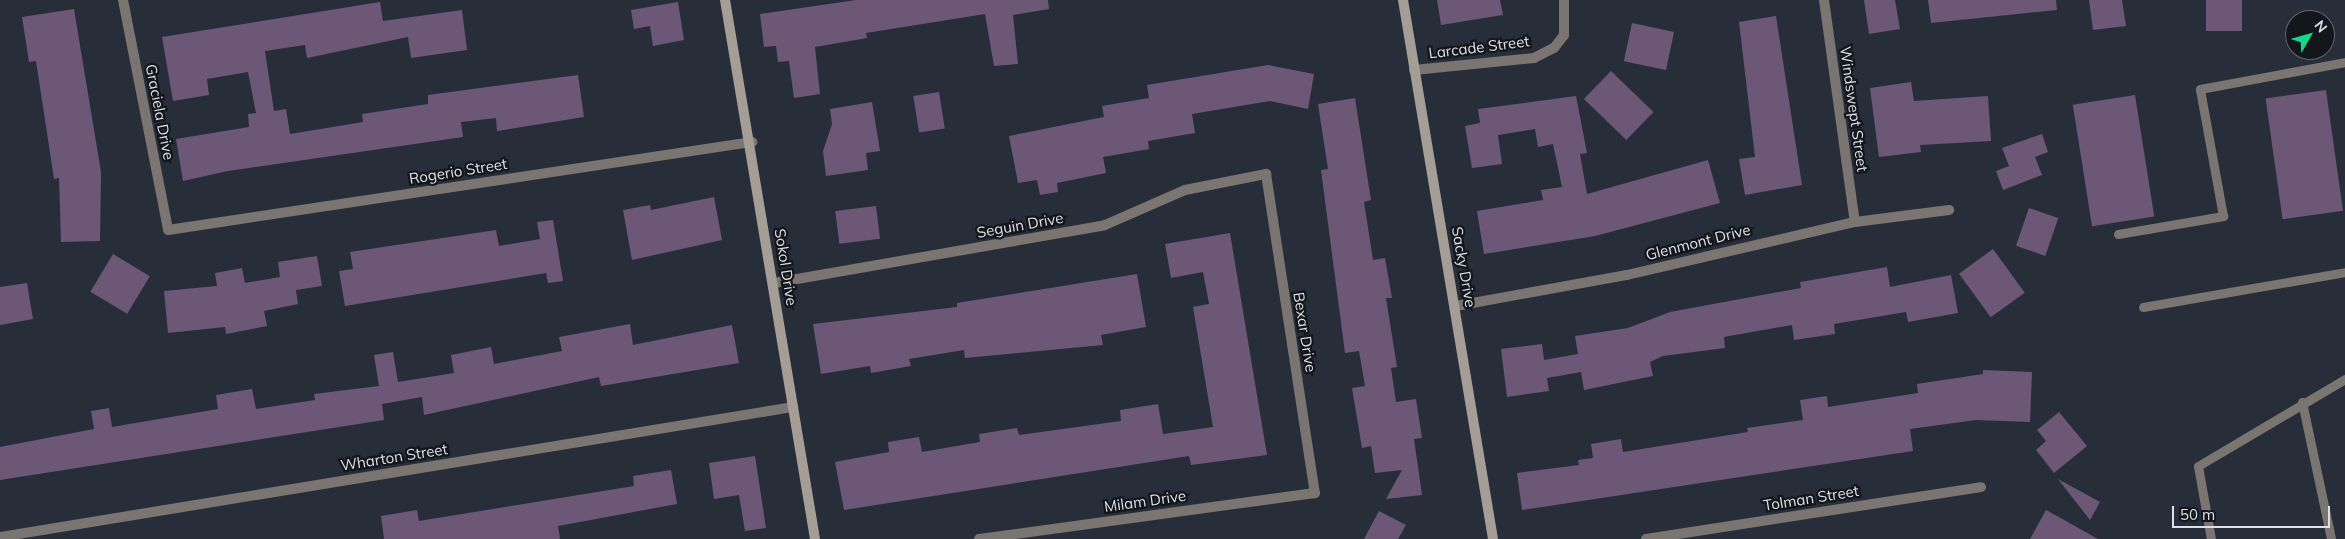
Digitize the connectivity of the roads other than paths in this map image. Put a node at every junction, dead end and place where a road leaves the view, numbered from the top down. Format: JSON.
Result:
{"nodes":[{"id":1,"x":123,"y":0,"type":"edge"},
{"id":2,"x":725,"y":0,"type":"edge"},
{"id":3,"x":1404,"y":0,"type":"edge"},
{"id":4,"x":1564,"y":0,"type":"edge"},
{"id":5,"x":1824,"y":0,"type":"edge"},
{"id":6,"x":2345,"y":62,"type":"edge"},
{"id":7,"x":1414,"y":70,"type":"junction"},
{"id":8,"x":752,"y":142,"type":"junction"},
{"id":9,"x":1266,"y":174,"type":"joint"},
{"id":10,"x":1949,"y":210,"type":"dead end"},
{"id":11,"x":1855,"y":222,"type":"junction"},
{"id":12,"x":168,"y":230,"type":"joint"},
{"id":13,"x":2118,"y":234,"type":"dead end"},
{"id":14,"x":2345,"y":272,"type":"edge"},
{"id":15,"x":774,"y":283,"type":"junction"},
{"id":16,"x":1456,"y":306,"type":"junction"},
{"id":17,"x":2143,"y":307,"type":"dead end"},
{"id":18,"x":2345,"y":379,"type":"edge"},
{"id":19,"x":2302,"y":402,"type":"junction"},
{"id":20,"x":793,"y":407,"type":"junction"},
{"id":21,"x":1981,"y":487,"type":"dead end"},
{"id":22,"x":1315,"y":494,"type":"joint"},
{"id":23,"x":0,"y":537,"type":"edge"},
{"id":24,"x":815,"y":539,"type":"edge"},
{"id":25,"x":979,"y":539,"type":"edge"},
{"id":26,"x":1494,"y":539,"type":"edge"},
{"id":27,"x":1646,"y":539,"type":"edge"},
{"id":28,"x":2211,"y":539,"type":"edge"},
{"id":29,"x":2331,"y":539,"type":"edge"}],
"edges":[{"from":1,"to":12,"type":"street","name":"Graciela Drive"},
{"from":2,"to":8,"type":"street","name":"Sokol Drive"},
{"from":3,"to":7,"type":"street","name":"Sacky Drive"},
{"from":4,"to":7,"type":"street","name":"Larcade Street"},
{"from":5,"to":11,"type":"street","name":"Windswept Street"},
{"from":6,"to":13,"type":"lane"},
{"from":7,"to":16,"type":"street","name":"Sacky Drive"},
{"from":8,"to":12,"type":"street","name":"Rogerio Street"},
{"from":8,"to":15,"type":"street","name":"Sokol Drive"},
{"from":9,"to":15,"type":"street","name":"Seguin Drive"},
{"from":9,"to":22,"type":"street","name":"Bexar Drive"},
{"from":10,"to":11,"type":"street","name":"Glenmont Drive"},
{"from":11,"to":16,"type":"street","name":"Glenmont Drive"},
{"from":14,"to":17,"type":"lane"},
{"from":15,"to":20,"type":"street","name":"Sokol Drive"},
{"from":16,"to":26,"type":"street","name":"Sacky Drive"},
{"from":18,"to":19,"type":"lane"},
{"from":19,"to":28,"type":"lane"},
{"from":19,"to":29,"type":"lane"},
{"from":20,"to":23,"type":"street","name":"Wharton Street"},
{"from":20,"to":24,"type":"street","name":"Sokol Drive"},
{"from":21,"to":27,"type":"street","name":"Tolman Street"},
{"from":22,"to":25,"type":"street","name":"Milam Drive"}]}
